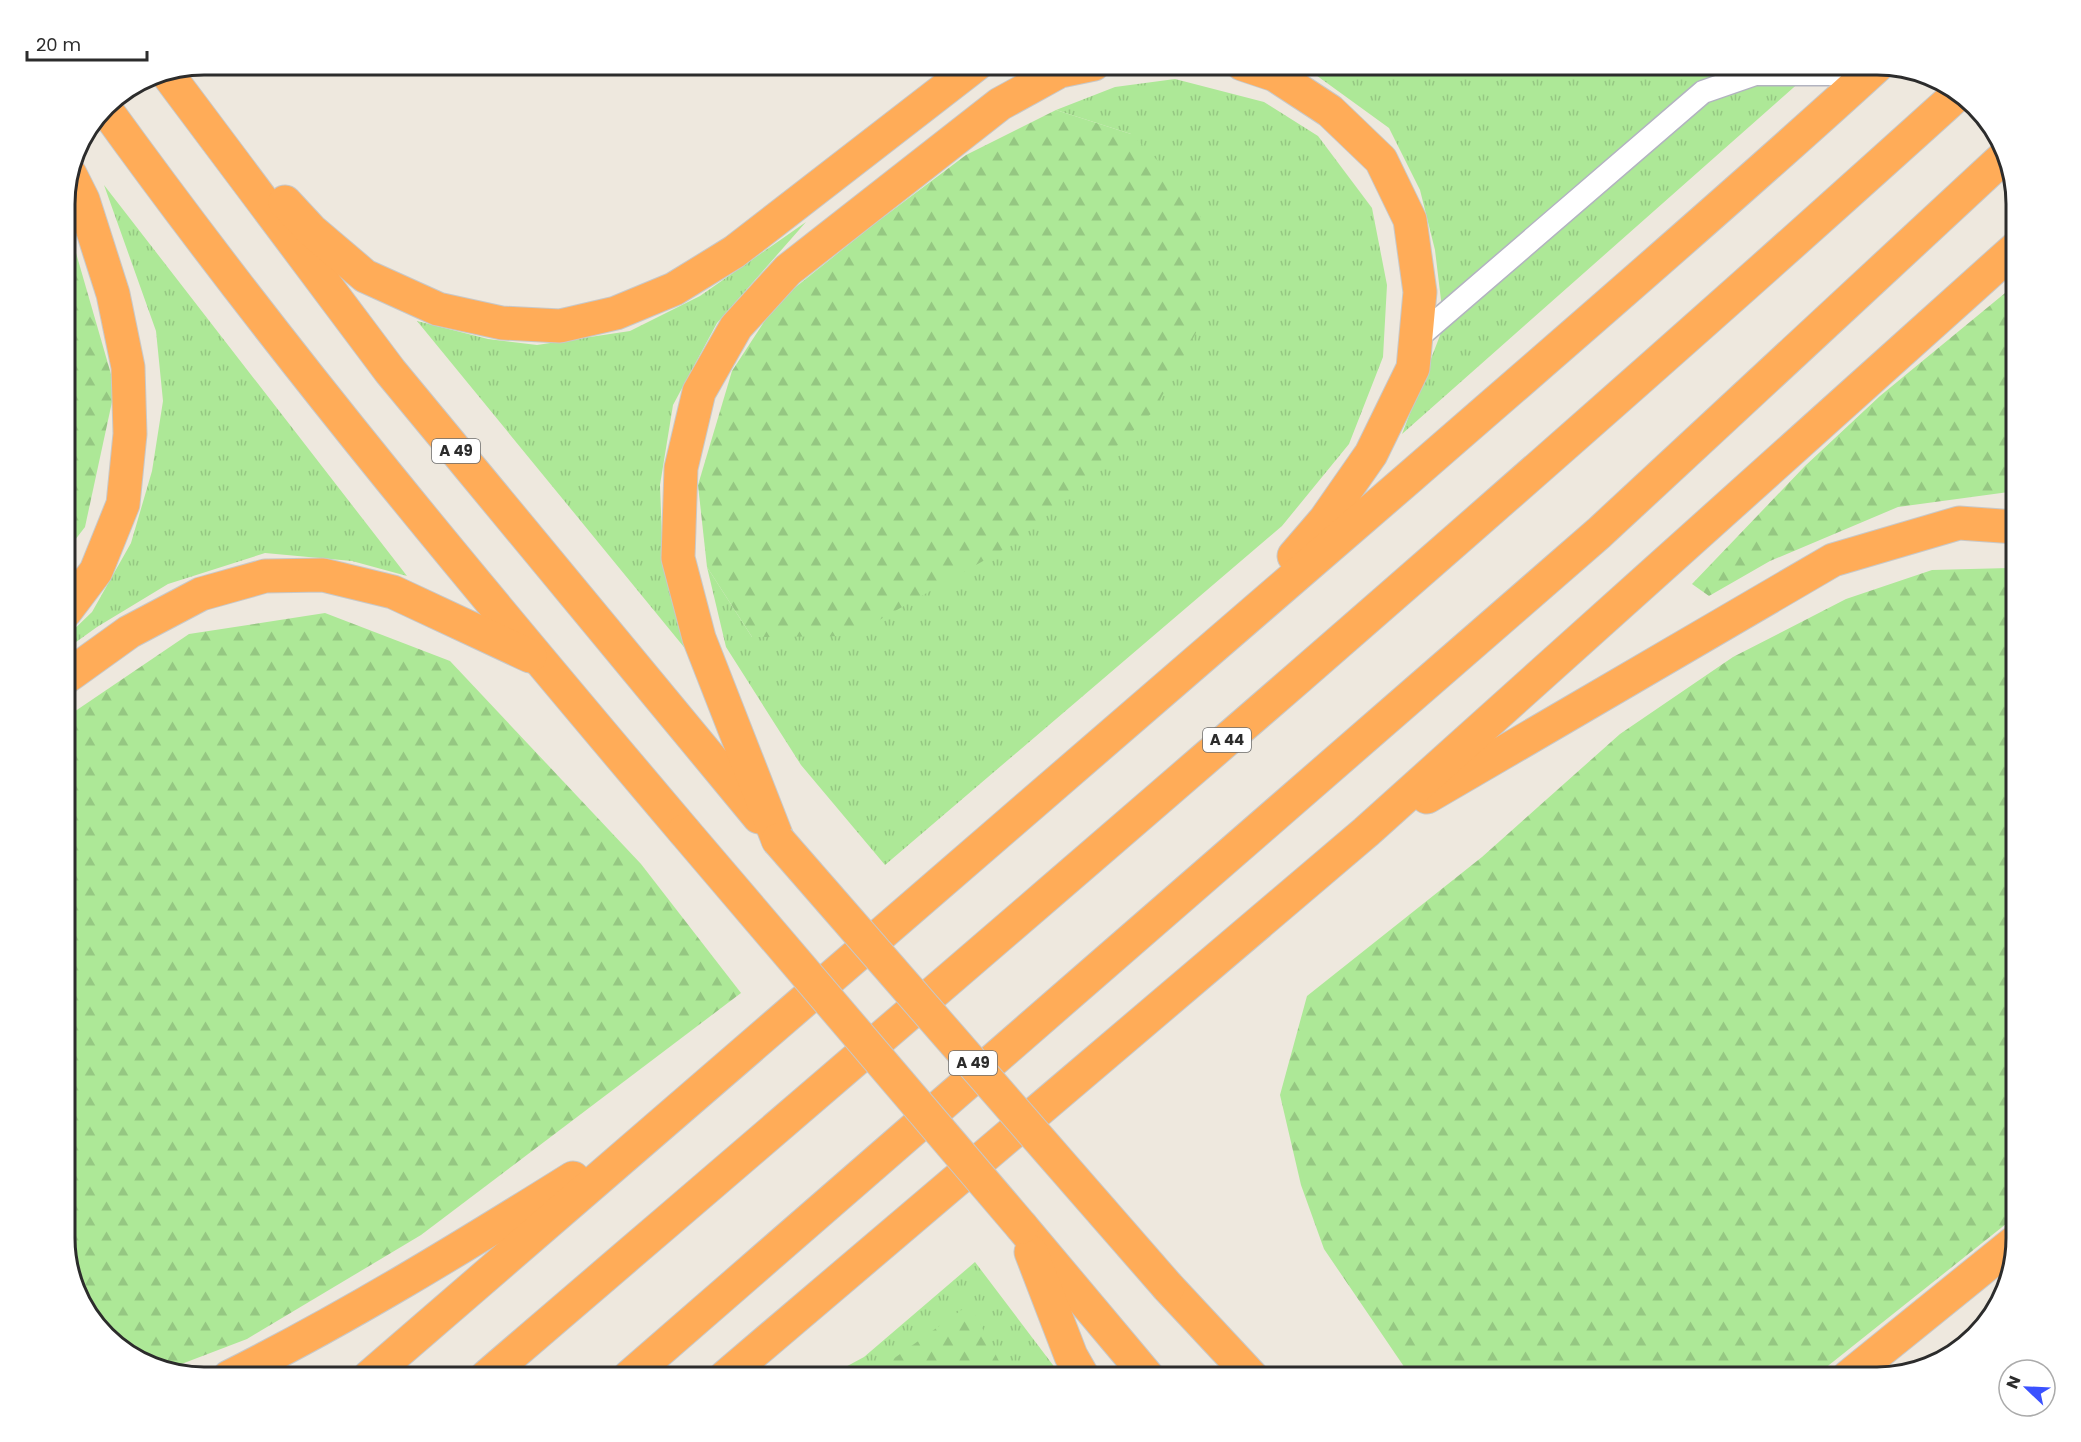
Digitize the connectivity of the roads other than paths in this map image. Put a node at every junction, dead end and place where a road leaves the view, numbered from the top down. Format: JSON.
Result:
{"nodes":[{"id":1,"x":963,"y":75,"type":"edge"},
{"id":2,"x":1053,"y":75,"type":"edge"},
{"id":3,"x":1275,"y":75,"type":"edge"},
{"id":4,"x":1752,"y":75,"type":"edge"},
{"id":5,"x":1867,"y":75,"type":"edge"},
{"id":6,"x":172,"y":79,"type":"edge"},
{"id":7,"x":1952,"y":99,"type":"edge"},
{"id":8,"x":189,"y":101,"type":"junction"},
{"id":9,"x":111,"y":116,"type":"edge"},
{"id":10,"x":1999,"y":162,"type":"edge"},
{"id":11,"x":76,"y":186,"type":"edge"},
{"id":12,"x":2006,"y":257,"type":"edge"},
{"id":13,"x":1415,"y":340,"type":"junction"},
{"id":14,"x":2006,"y":526,"type":"edge"},
{"id":15,"x":75,"y":599,"type":"edge"},
{"id":16,"x":1211,"y":650,"type":"junction"},
{"id":17,"x":539,"y":661,"type":"junction"},
{"id":18,"x":75,"y":671,"type":"edge"},
{"id":19,"x":745,"y":783,"type":"junction"},
{"id":20,"x":1366,"y":832,"type":"junction"},
{"id":21,"x":666,"y":1118,"type":"junction"},
{"id":22,"x":1022,"y":1227,"type":"junction"},
{"id":23,"x":2006,"y":1249,"type":"edge"},
{"id":24,"x":250,"y":1367,"type":"edge"},
{"id":25,"x":380,"y":1367,"type":"edge"},
{"id":26,"x":498,"y":1367,"type":"edge"},
{"id":27,"x":640,"y":1367,"type":"edge"},
{"id":28,"x":737,"y":1367,"type":"edge"},
{"id":29,"x":1077,"y":1367,"type":"edge"},
{"id":30,"x":1139,"y":1367,"type":"edge"},
{"id":31,"x":1243,"y":1367,"type":"edge"},
{"id":32,"x":1860,"y":1367,"type":"edge"}],
"edges":[{"from":1,"to":8,"type":"highway"},
{"from":2,"to":19,"type":"highway"},
{"from":3,"to":13,"type":"highway"},
{"from":4,"to":13,"type":"lane"},
{"from":5,"to":16,"type":"highway"},
{"from":6,"to":8,"type":"highway","number":"A 49"},
{"from":7,"to":26,"type":"highway","number":"A 44"},
{"from":8,"to":19,"type":"highway","number":"A 49"},
{"from":9,"to":17,"type":"highway"},
{"from":10,"to":27,"type":"highway"},
{"from":11,"to":15,"type":"highway"},
{"from":12,"to":20,"type":"highway"},
{"from":13,"to":16,"type":"highway"},
{"from":14,"to":20,"type":"highway"},
{"from":16,"to":21,"type":"highway"},
{"from":17,"to":18,"type":"highway"},
{"from":17,"to":22,"type":"highway","bridge":true},
{"from":19,"to":31,"type":"highway","number":"A 49","bridge":true},
{"from":20,"to":28,"type":"highway"},
{"from":21,"to":24,"type":"highway"},
{"from":21,"to":25,"type":"highway"},
{"from":22,"to":29,"type":"highway"},
{"from":22,"to":30,"type":"highway"},
{"from":23,"to":32,"type":"highway"}]}
